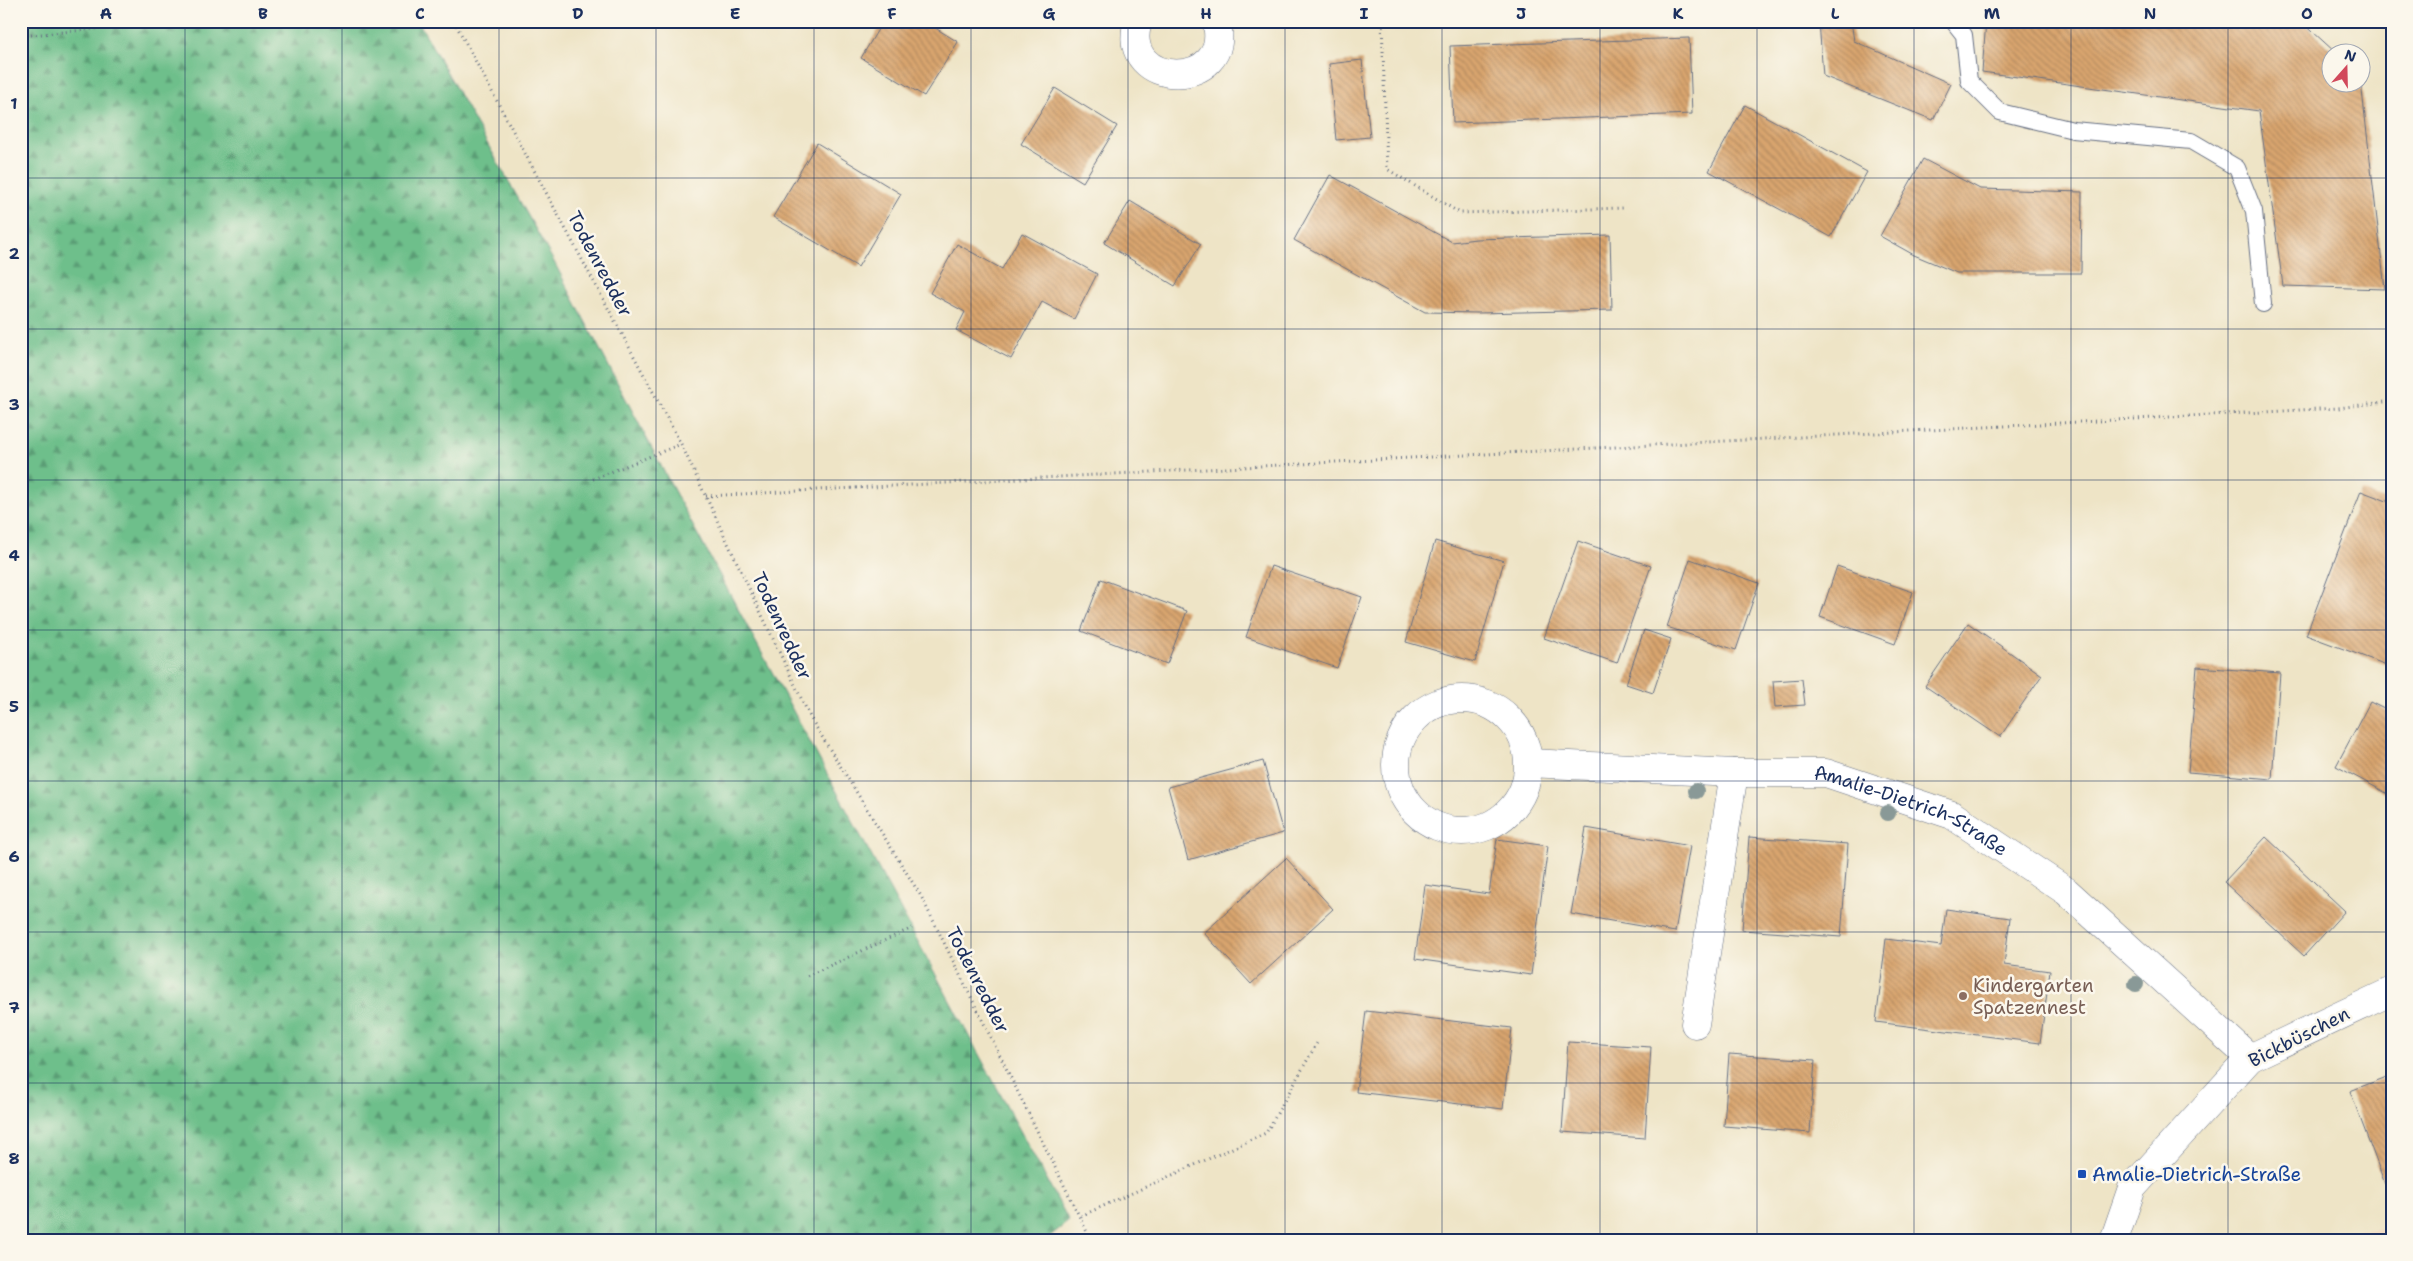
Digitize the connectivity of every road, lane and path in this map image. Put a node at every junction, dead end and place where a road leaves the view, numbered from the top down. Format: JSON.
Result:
{"nodes":[{"id":1,"x":178,"y":21,"type":"edge"},
{"id":2,"x":454,"y":21,"type":"edge"},
{"id":3,"x":1138,"y":21,"type":"edge"},
{"id":4,"x":1382,"y":21,"type":"edge"},
{"id":5,"x":1953,"y":21,"type":"edge"},
{"id":6,"x":1221,"y":22,"type":"edge"},
{"id":7,"x":21,"y":36,"type":"edge"},
{"id":8,"x":1623,"y":208,"type":"dead end"},
{"id":9,"x":2263,"y":304,"type":"dead end"},
{"id":10,"x":2392,"y":401,"type":"edge"},
{"id":11,"x":681,"y":444,"type":"junction"},
{"id":12,"x":593,"y":479,"type":"dead end"},
{"id":13,"x":706,"y":496,"type":"junction"},
{"id":14,"x":1529,"y":763,"type":"junction"},
{"id":15,"x":1734,"y":773,"type":"junction"},
{"id":16,"x":912,"y":928,"type":"dead end"},
{"id":17,"x":808,"y":976,"type":"dead end"},
{"id":18,"x":2392,"y":991,"type":"edge"},
{"id":19,"x":1695,"y":1024,"type":"dead end"},
{"id":20,"x":1317,"y":1043,"type":"dead end"},
{"id":21,"x":2250,"y":1058,"type":"junction"},
{"id":22,"x":1081,"y":1216,"type":"junction"},
{"id":23,"x":1092,"y":1240,"type":"edge"},
{"id":24,"x":2114,"y":1240,"type":"edge"}],
"edges":[{"from":1,"to":7,"type":"path"},
{"from":2,"to":11,"type":"path","name":"Todenredder"},
{"from":3,"to":6,"type":"street"},
{"from":4,"to":8,"type":"path"},
{"from":5,"to":9,"type":"lane"},
{"from":10,"to":13,"type":"path"},
{"from":11,"to":12,"type":"path"},
{"from":11,"to":13,"type":"path","name":"Todenredder"},
{"from":13,"to":22,"type":"path","name":"Todenredder"},
{"from":14,"to":14,"type":"street"},
{"from":14,"to":15,"type":"street","name":"Amalie-Dietrich-Straße"},
{"from":15,"to":19,"type":"street"},
{"from":15,"to":21,"type":"street","name":"Amalie-Dietrich-Straße"},
{"from":16,"to":17,"type":"path"},
{"from":18,"to":21,"type":"street","name":"Bickbüschen"},
{"from":20,"to":22,"type":"path"},
{"from":21,"to":24,"type":"street","name":"Bickbüschen"},
{"from":22,"to":23,"type":"path","name":"Todenredder"}]}
